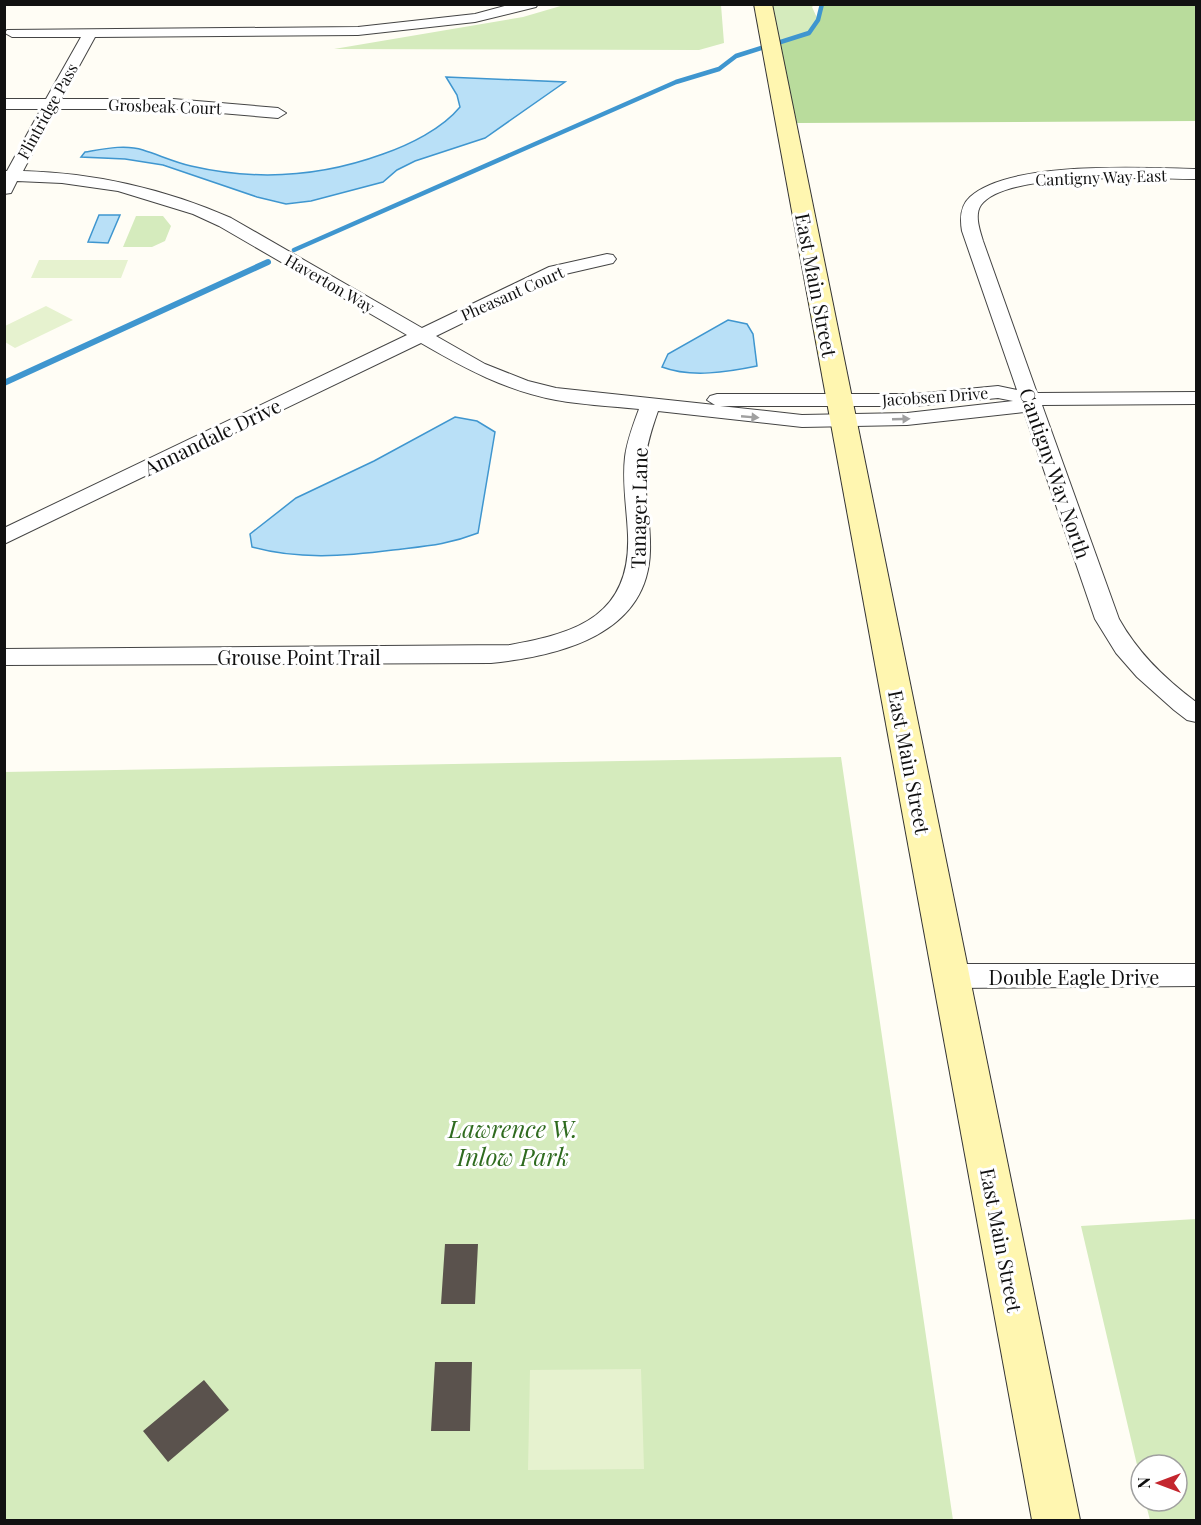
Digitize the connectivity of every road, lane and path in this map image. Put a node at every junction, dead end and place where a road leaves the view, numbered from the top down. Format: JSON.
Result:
{"nodes":[{"id":1,"x":531,"y":4,"type":"edge"},
{"id":2,"x":763,"y":4,"type":"edge"},
{"id":3,"x":12,"y":33,"type":"dead end"},
{"id":4,"x":90,"y":33,"type":"junction"},
{"id":5,"x":4,"y":104,"type":"edge"},
{"id":6,"x":52,"y":104,"type":"junction"},
{"id":7,"x":278,"y":113,"type":"dead end"},
{"id":8,"x":1197,"y":174,"type":"edge"},
{"id":9,"x":7,"y":181,"type":"edge"},
{"id":10,"x":975,"y":201,"type":"joint"},
{"id":11,"x":607,"y":259,"type":"dead end"},
{"id":12,"x":420,"y":336,"type":"junction"},
{"id":13,"x":1197,"y":398,"type":"edge"},
{"id":14,"x":1030,"y":399,"type":"junction"},
{"id":15,"x":651,"y":403,"type":"junction"},
{"id":16,"x":841,"y":410,"type":"junction"},
{"id":17,"x":4,"y":537,"type":"edge"},
{"id":18,"x":589,"y":630,"type":"joint"},
{"id":19,"x":4,"y":657,"type":"edge"},
{"id":20,"x":1197,"y":714,"type":"edge"},
{"id":21,"x":1197,"y":975,"type":"edge"},
{"id":22,"x":951,"y":976,"type":"junction"},
{"id":23,"x":1056,"y":1521,"type":"edge"}],
"edges":[{"from":1,"to":4,"type":"street"},
{"from":2,"to":16,"type":"main road","name":"East Main Street"},
{"from":3,"to":4,"type":"street"},
{"from":4,"to":6,"type":"street","name":"Flintridge Pass"},
{"from":5,"to":6,"type":"street","name":"Grosbeak Court"},
{"from":6,"to":7,"type":"street","name":"Grosbeak Court"},
{"from":6,"to":9,"type":"street","name":"Flintridge Pass"},
{"from":8,"to":10,"type":"street","name":"Cantigny Way East"},
{"from":9,"to":12,"type":"street","name":"Haverton Way"},
{"from":10,"to":14,"type":"street","name":"Cantigny Way North"},
{"from":11,"to":12,"type":"street","name":"Pheasant Court"},
{"from":12,"to":15,"type":"street","name":"Haverton Way"},
{"from":12,"to":17,"type":"street","name":"Annandale Drive"},
{"from":13,"to":14,"type":"street","name":"Jacobsen Drive"},
{"from":14,"to":16,"type":"street","name":"Jacobsen Drive"},
{"from":14,"to":20,"type":"street","name":"Cantigny Way North"},
{"from":15,"to":16,"type":"street","name":"Haverton Way"},
{"from":15,"to":18,"type":"street","name":"Tanager Lane"},
{"from":16,"to":22,"type":"main road","name":"East Main Street"},
{"from":18,"to":19,"type":"street","name":"Grouse Point Trail"},
{"from":21,"to":22,"type":"street","name":"Double Eagle Drive"},
{"from":22,"to":23,"type":"main road","name":"East Main Street"}]}
